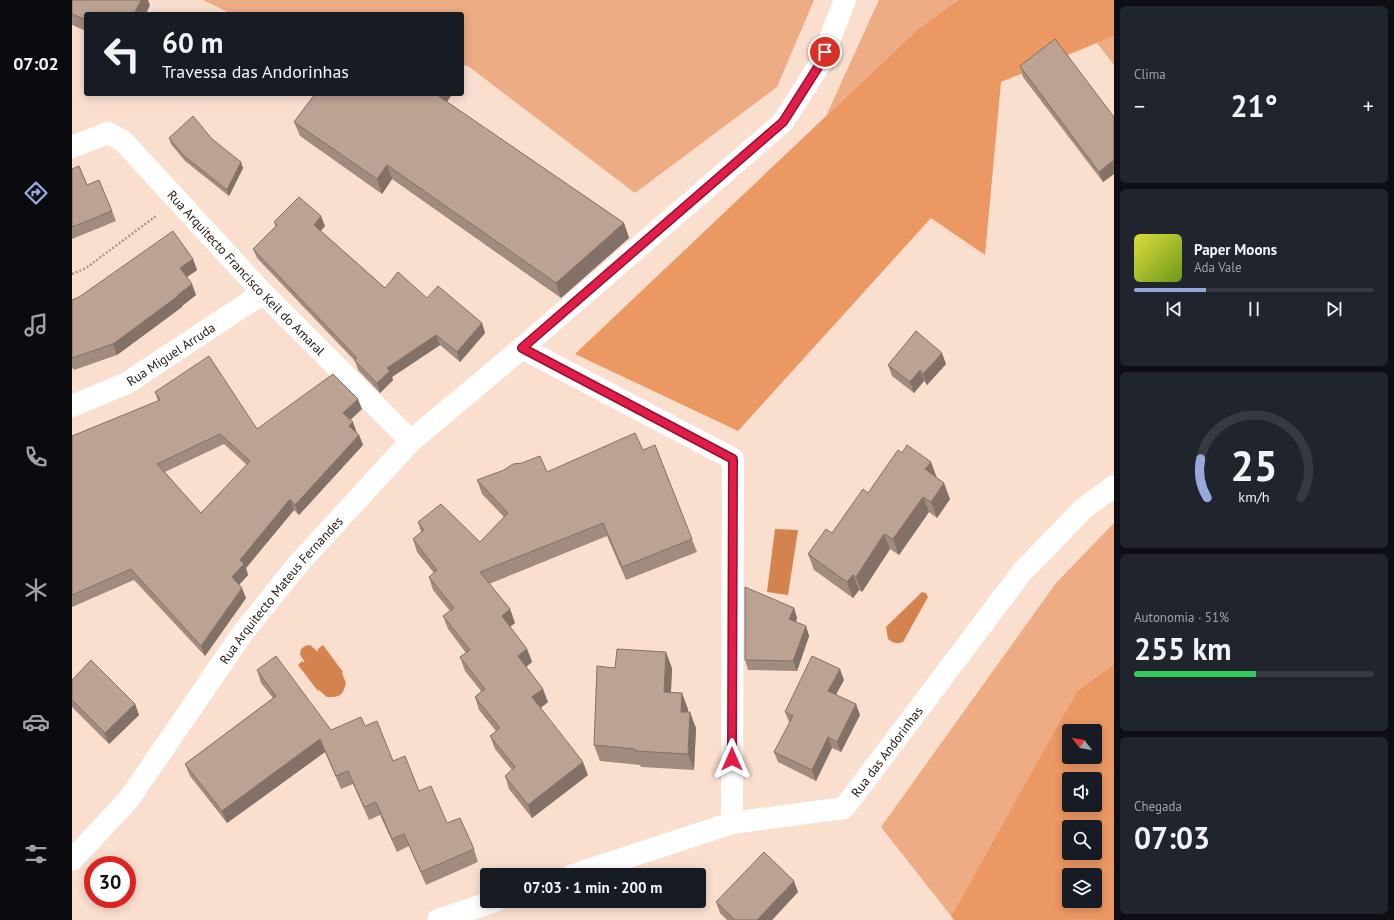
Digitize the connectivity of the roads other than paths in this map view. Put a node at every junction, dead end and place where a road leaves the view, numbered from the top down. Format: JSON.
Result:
{"nodes":[{"id":1,"x":845,"y":0,"type":"edge"},
{"id":2,"x":72,"y":147,"type":"edge"},
{"id":3,"x":264,"y":293,"type":"junction"},
{"id":4,"x":522,"y":348,"type":"junction"},
{"id":5,"x":72,"y":406,"type":"edge"},
{"id":6,"x":411,"y":441,"type":"junction"},
{"id":7,"x":1114,"y":486,"type":"edge"},
{"id":8,"x":732,"y":822,"type":"junction"},
{"id":9,"x":72,"y":860,"type":"edge"},
{"id":10,"x":594,"y":868,"type":"edge"},
{"id":11,"x":480,"y":906,"type":"edge"},
{"id":12,"x":438,"y":920,"type":"edge"}],
"edges":[{"from":1,"to":4,"type":"street","name":"Rua Arquitecto Mateus Fernandes"},
{"from":2,"to":3,"type":"street","name":"Rua Arquitecto Francisco Keil do Amaral"},
{"from":3,"to":5,"type":"street","name":"Rua Miguel Arruda"},
{"from":3,"to":6,"type":"street","name":"Rua Arquitecto Francisco Keil do Amaral"},
{"from":4,"to":6,"type":"street","name":"Rua Arquitecto Mateus Fernandes"},
{"from":4,"to":8,"type":"street"},
{"from":6,"to":9,"type":"street","name":"Rua Arquitecto Mateus Fernandes"},
{"from":7,"to":8,"type":"street","name":"Rua das Andorinhas"},
{"from":8,"to":10,"type":"street","name":"Rua das Andorinhas"},
{"from":11,"to":12,"type":"street"}]}
